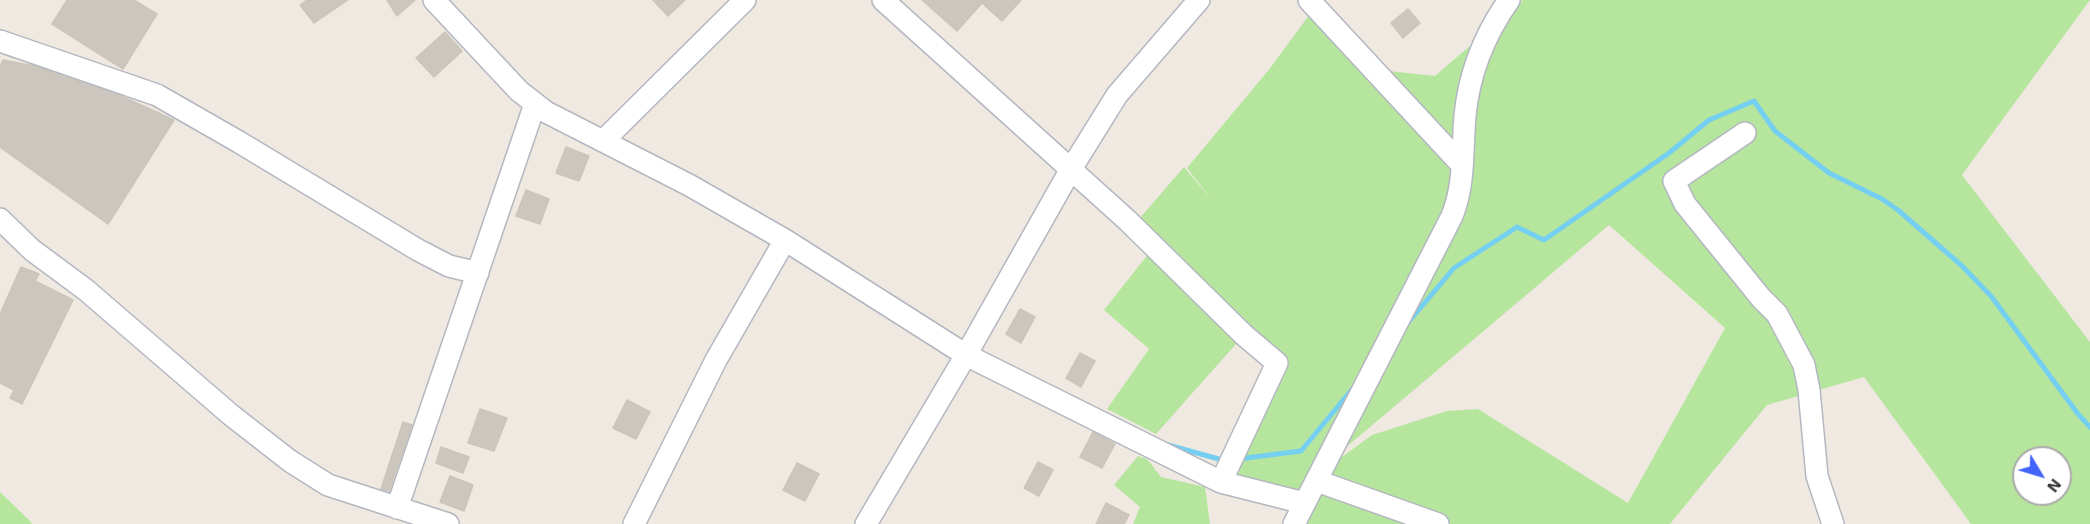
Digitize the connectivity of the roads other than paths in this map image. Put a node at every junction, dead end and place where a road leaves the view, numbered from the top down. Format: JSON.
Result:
{"nodes":[{"id":1,"x":434,"y":0,"type":"edge"},
{"id":2,"x":745,"y":0,"type":"edge"},
{"id":3,"x":884,"y":0,"type":"edge"},
{"id":4,"x":1199,"y":0,"type":"edge"},
{"id":5,"x":1309,"y":0,"type":"edge"},
{"id":6,"x":1509,"y":0,"type":"edge"},
{"id":7,"x":0,"y":41,"type":"edge"},
{"id":8,"x":535,"y":104,"type":"junction"},
{"id":9,"x":1745,"y":134,"type":"dead end"},
{"id":10,"x":603,"y":141,"type":"junction"},
{"id":11,"x":1462,"y":165,"type":"junction"},
{"id":12,"x":1071,"y":169,"type":"junction"},
{"id":13,"x":0,"y":219,"type":"edge"},
{"id":14,"x":785,"y":240,"type":"junction"},
{"id":15,"x":478,"y":273,"type":"junction"},
{"id":16,"x":966,"y":356,"type":"junction"},
{"id":17,"x":1317,"y":481,"type":"junction"},
{"id":18,"x":1221,"y":482,"type":"junction"},
{"id":19,"x":1304,"y":503,"type":"junction"},
{"id":20,"x":397,"y":508,"type":"junction"},
{"id":21,"x":448,"y":524,"type":"edge"},
{"id":22,"x":634,"y":524,"type":"edge"},
{"id":23,"x":866,"y":524,"type":"edge"},
{"id":24,"x":1294,"y":524,"type":"edge"},
{"id":25,"x":1438,"y":524,"type":"edge"},
{"id":26,"x":1833,"y":524,"type":"edge"}],
"edges":[{"from":1,"to":8,"type":"street"},
{"from":2,"to":10,"type":"street"},
{"from":3,"to":12,"type":"street"},
{"from":4,"to":12,"type":"street"},
{"from":5,"to":11,"type":"street"},
{"from":6,"to":11,"type":"street"},
{"from":7,"to":15,"type":"street"},
{"from":8,"to":10,"type":"street"},
{"from":8,"to":15,"type":"street"},
{"from":9,"to":26,"type":"street"},
{"from":10,"to":14,"type":"street"},
{"from":11,"to":17,"type":"street"},
{"from":12,"to":16,"type":"street"},
{"from":12,"to":18,"type":"street"},
{"from":13,"to":20,"type":"street"},
{"from":14,"to":16,"type":"street"},
{"from":14,"to":22,"type":"street"},
{"from":15,"to":20,"type":"street"},
{"from":16,"to":18,"type":"street"},
{"from":16,"to":23,"type":"street"},
{"from":17,"to":19,"type":"street"},
{"from":17,"to":25,"type":"street"},
{"from":18,"to":19,"type":"street"},
{"from":19,"to":24,"type":"street"},
{"from":20,"to":21,"type":"street"}]}
